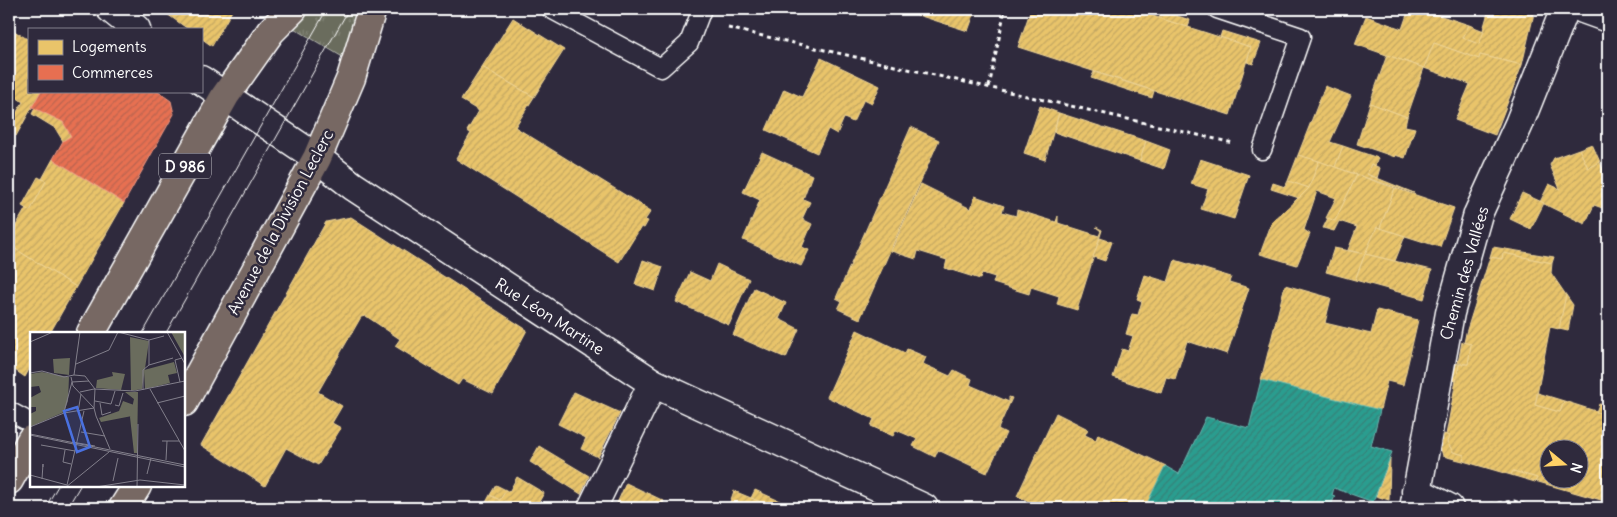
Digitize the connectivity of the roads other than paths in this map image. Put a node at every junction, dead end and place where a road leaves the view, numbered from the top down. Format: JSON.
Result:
{"nodes":[{"id":1,"x":111,"y":9,"type":"edge"},
{"id":2,"x":293,"y":9,"type":"edge"},
{"id":3,"x":372,"y":9,"type":"edge"},
{"id":4,"x":551,"y":9,"type":"edge"},
{"id":5,"x":1217,"y":9,"type":"edge"},
{"id":6,"x":1565,"y":9,"type":"edge"},
{"id":7,"x":1584,"y":9,"type":"edge"},
{"id":8,"x":700,"y":15,"type":"edge"},
{"id":9,"x":1608,"y":18,"type":"edge"},
{"id":10,"x":135,"y":28,"type":"edge"},
{"id":11,"x":202,"y":81,"type":"edge"},
{"id":12,"x":225,"y":96,"type":"junction"},
{"id":13,"x":1262,"y":150,"type":"road end"},
{"id":14,"x":317,"y":158,"type":"junction"},
{"id":15,"x":92,"y":332,"type":"edge"},
{"id":16,"x":653,"y":383,"type":"junction"},
{"id":17,"x":185,"y":400,"type":"edge"},
{"id":18,"x":9,"y":411,"type":"edge"},
{"id":19,"x":30,"y":422,"type":"edge"},
{"id":20,"x":30,"y":442,"type":"edge"},
{"id":21,"x":9,"y":480,"type":"edge"},
{"id":22,"x":136,"y":487,"type":"edge"},
{"id":23,"x":1415,"y":500,"type":"edge"},
{"id":24,"x":123,"y":508,"type":"edge"},
{"id":25,"x":592,"y":508,"type":"edge"},
{"id":26,"x":924,"y":508,"type":"edge"},
{"id":27,"x":1449,"y":508,"type":"edge"}],
"edges":[{"from":1,"to":10,"type":"street"},
{"from":2,"to":12,"type":"main road","number":"D 986"},
{"from":3,"to":14,"type":"main road","name":"Avenue de la Division Leclerc"},
{"from":4,"to":8,"type":"lane"},
{"from":5,"to":13,"type":"lane"},
{"from":6,"to":23,"type":"street","name":"Chemin des Vallées"},
{"from":7,"to":9,"type":"street"},
{"from":11,"to":12,"type":"street","name":"Rue Léon Martine"},
{"from":12,"to":14,"type":"street","name":"Rue Léon Martine"},
{"from":12,"to":15,"type":"main road","number":"D 986"},
{"from":14,"to":16,"type":"street","name":"Rue Léon Martine"},
{"from":14,"to":17,"type":"main road","name":"Avenue de la Division Leclerc"},
{"from":16,"to":25,"type":"street"},
{"from":16,"to":26,"type":"street","name":"Rue Léon Martine"},
{"from":18,"to":19,"type":"lane"},
{"from":20,"to":21,"type":"main road"},
{"from":22,"to":24,"type":"main road"},
{"from":23,"to":27,"type":"street"}]}
